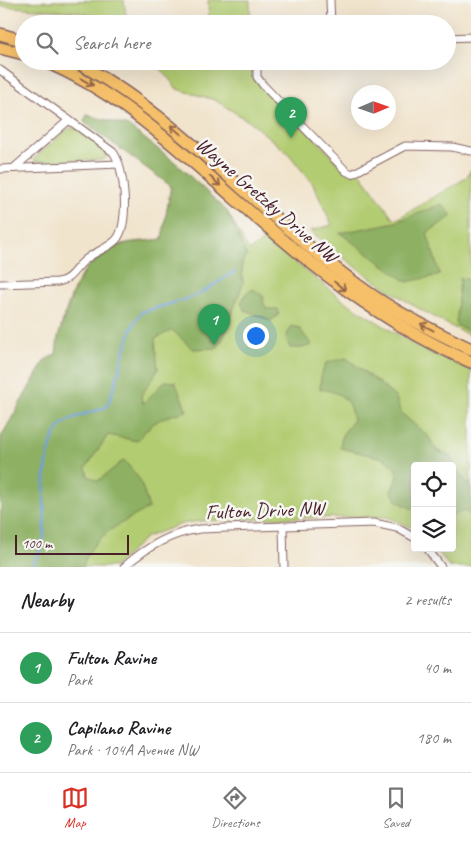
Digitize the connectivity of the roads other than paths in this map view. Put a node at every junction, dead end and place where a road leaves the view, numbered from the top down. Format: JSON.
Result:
{"nodes":[{"id":1,"x":330,"y":0,"type":"edge"},
{"id":2,"x":331,"y":15,"type":"edge"},
{"id":3,"x":0,"y":34,"type":"edge"},
{"id":4,"x":471,"y":37,"type":"edge"},
{"id":5,"x":15,"y":38,"type":"edge"},
{"id":6,"x":456,"y":38,"type":"edge"},
{"id":7,"x":0,"y":48,"type":"edge"},
{"id":8,"x":15,"y":52,"type":"edge"},
{"id":9,"x":0,"y":70,"type":"edge"},
{"id":10,"x":61,"y":70,"type":"edge"},
{"id":11,"x":89,"y":70,"type":"edge"},
{"id":12,"x":257,"y":70,"type":"edge"},
{"id":13,"x":69,"y":120,"type":"junction"},
{"id":14,"x":471,"y":151,"type":"edge"},
{"id":15,"x":120,"y":164,"type":"junction"},
{"id":16,"x":14,"y":168,"type":"junction"},
{"id":17,"x":0,"y":169,"type":"edge"},
{"id":18,"x":0,"y":284,"type":"edge"},
{"id":19,"x":471,"y":349,"type":"edge"},
{"id":20,"x":471,"y":362,"type":"edge"},
{"id":21,"x":283,"y":526,"type":"junction"},
{"id":22,"x":411,"y":536,"type":"edge"},
{"id":23,"x":430,"y":552,"type":"edge"},
{"id":24,"x":124,"y":567,"type":"edge"},
{"id":25,"x":284,"y":567,"type":"edge"},
{"id":26,"x":441,"y":567,"type":"edge"}],
"edges":[{"from":1,"to":2,"type":"street"},
{"from":3,"to":5,"type":"main road"},
{"from":4,"to":6,"type":"street"},
{"from":7,"to":8,"type":"main road"},
{"from":9,"to":13,"type":"street"},
{"from":10,"to":20,"type":"main road","name":"Wayne Gretzky Drive NW","one_way":true},
{"from":19,"to":11,"type":"main road","name":"Wayne Gretzky Drive NW","one_way":true},
{"from":12,"to":14,"type":"street"},
{"from":13,"to":15,"type":"street"},
{"from":13,"to":16,"type":"street"},
{"from":15,"to":16,"type":"street"},
{"from":15,"to":18,"type":"street"},
{"from":16,"to":17,"type":"street"},
{"from":21,"to":22,"type":"street","name":"Fulton Drive NW"},
{"from":21,"to":24,"type":"street","name":"Fulton Drive NW"},
{"from":21,"to":25,"type":"street"},
{"from":23,"to":26,"type":"street"}]}
